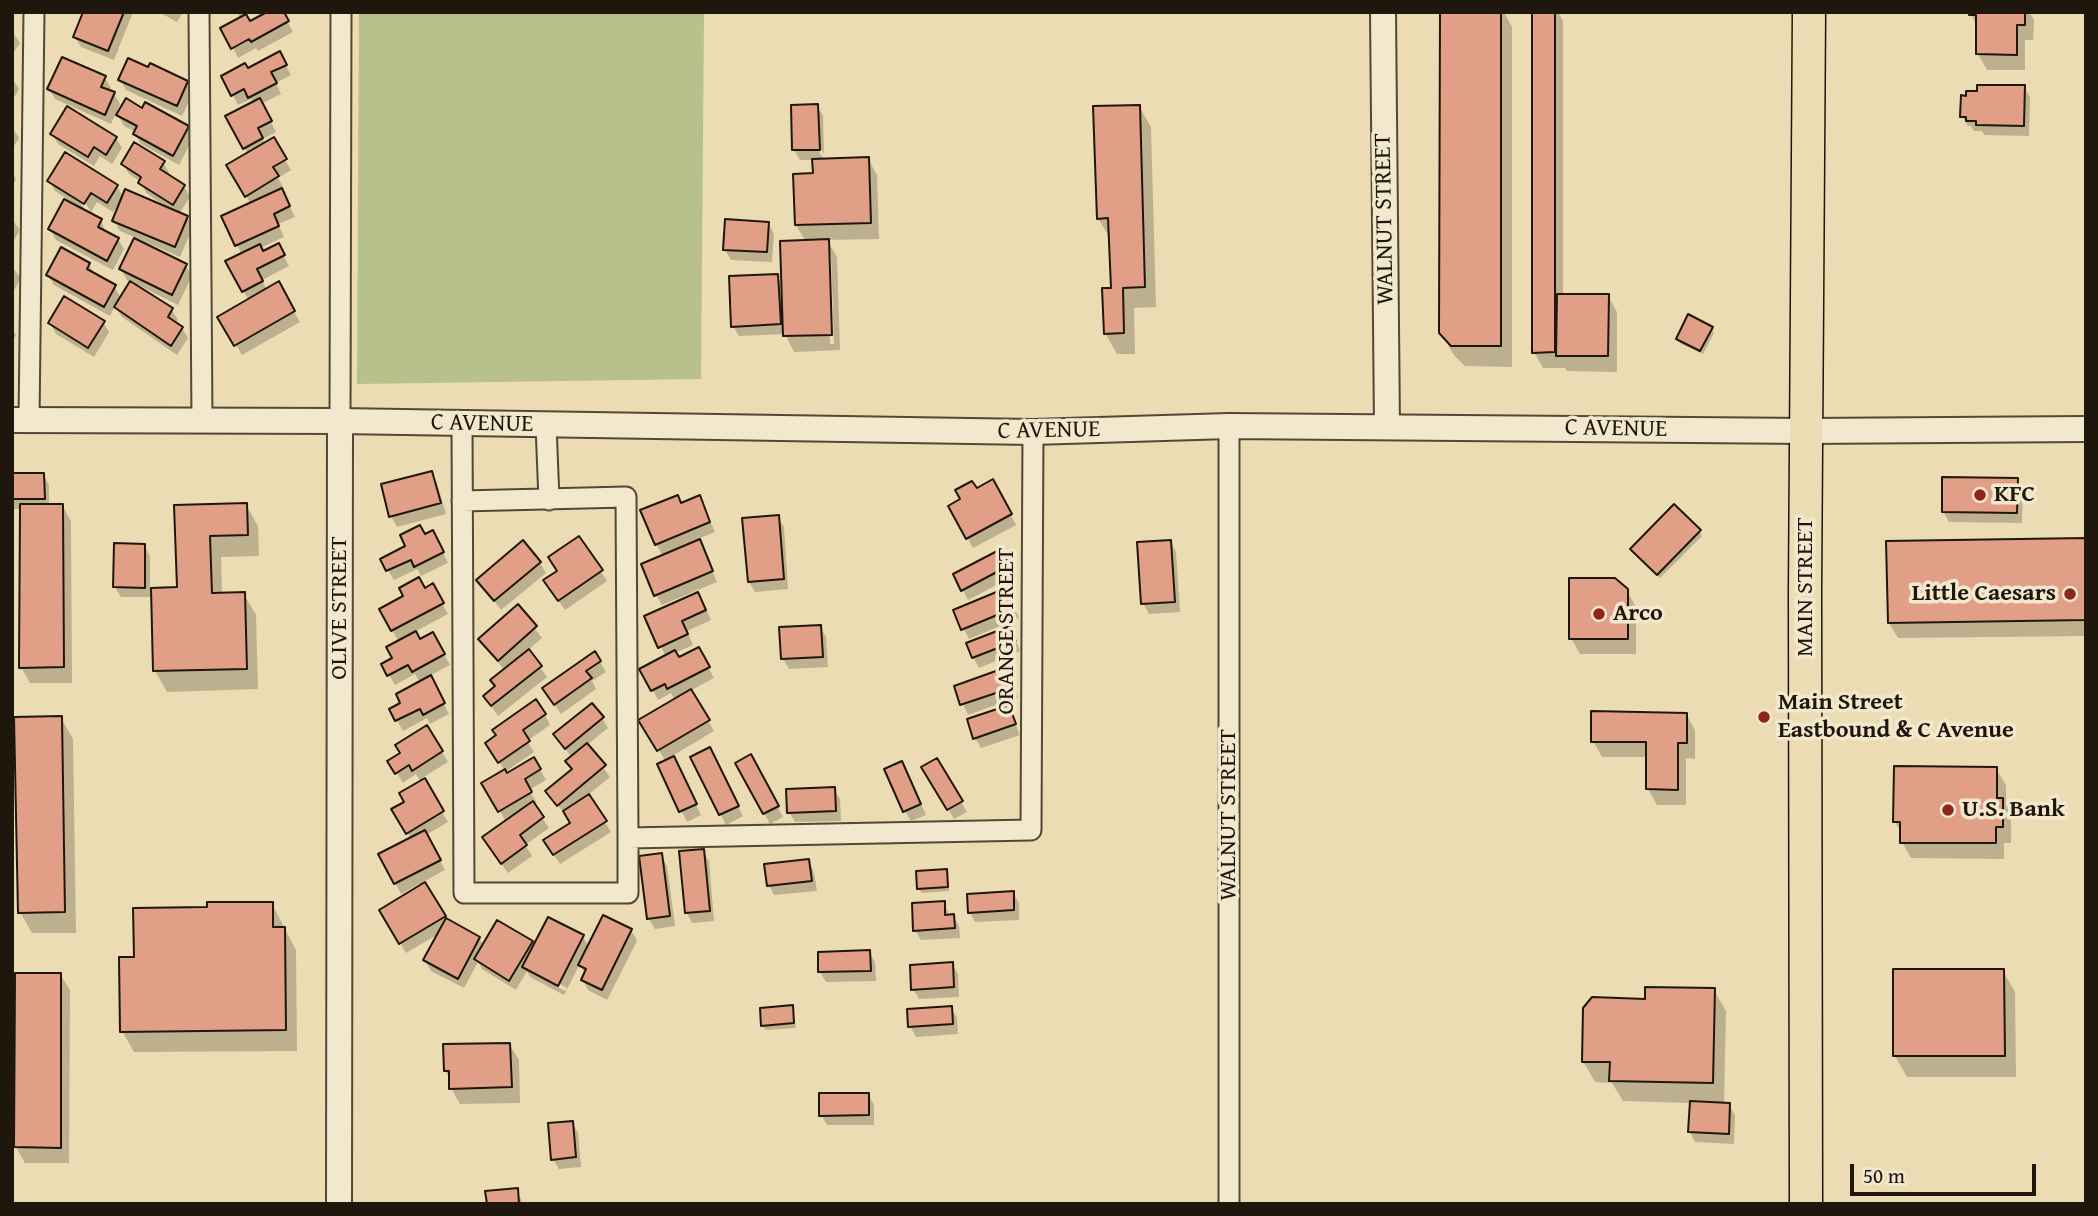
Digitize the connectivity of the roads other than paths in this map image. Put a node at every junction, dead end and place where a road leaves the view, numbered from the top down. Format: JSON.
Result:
{"nodes":[{"id":1,"x":34,"y":12,"type":"edge"},
{"id":2,"x":199,"y":12,"type":"edge"},
{"id":3,"x":341,"y":12,"type":"edge"},
{"id":4,"x":1383,"y":12,"type":"edge"},
{"id":5,"x":1810,"y":12,"type":"edge"},
{"id":6,"x":21,"y":420,"type":"edge"},
{"id":7,"x":201,"y":420,"type":"junction"},
{"id":8,"x":340,"y":421,"type":"junction"},
{"id":9,"x":462,"y":424,"type":"junction"},
{"id":10,"x":547,"y":425,"type":"junction"},
{"id":11,"x":1229,"y":426,"type":"junction"},
{"id":12,"x":1387,"y":426,"type":"junction"},
{"id":13,"x":2086,"y":429,"type":"edge"},
{"id":14,"x":1807,"y":431,"type":"junction"},
{"id":15,"x":1033,"y":432,"type":"junction"},
{"id":16,"x":549,"y":500,"type":"junction"},
{"id":17,"x":462,"y":502,"type":"junction"},
{"id":18,"x":628,"y":838,"type":"junction"},
{"id":19,"x":339,"y":1204,"type":"edge"},
{"id":20,"x":1229,"y":1204,"type":"edge"},
{"id":21,"x":1806,"y":1204,"type":"edge"}],
"edges":[{"from":1,"to":6,"type":"street"},
{"from":2,"to":7,"type":"street"},
{"from":3,"to":8,"type":"street","name":"OLIVE STREET"},
{"from":4,"to":12,"type":"street","name":"WALNUT STREET"},
{"from":5,"to":14,"type":"main road","name":"MAIN STREET"},
{"from":6,"to":7,"type":"street","name":"C AVENUE"},
{"from":7,"to":8,"type":"street","name":"C AVENUE"},
{"from":8,"to":9,"type":"street","name":"C AVENUE"},
{"from":8,"to":19,"type":"street","name":"OLIVE STREET"},
{"from":9,"to":10,"type":"street","name":"C AVENUE"},
{"from":9,"to":17,"type":"street"},
{"from":10,"to":15,"type":"street","name":"C AVENUE"},
{"from":10,"to":16,"type":"street"},
{"from":11,"to":12,"type":"street","name":"C AVENUE"},
{"from":11,"to":15,"type":"street","name":"C AVENUE"},
{"from":11,"to":20,"type":"street","name":"WALNUT STREET"},
{"from":12,"to":14,"type":"street","name":"C AVENUE"},
{"from":13,"to":14,"type":"street","name":"C AVENUE"},
{"from":14,"to":21,"type":"main road","name":"MAIN STREET"},
{"from":15,"to":18,"type":"street","name":"ORANGE STREET"},
{"from":16,"to":17,"type":"street"},
{"from":16,"to":18,"type":"street"},
{"from":17,"to":18,"type":"street"}]}
